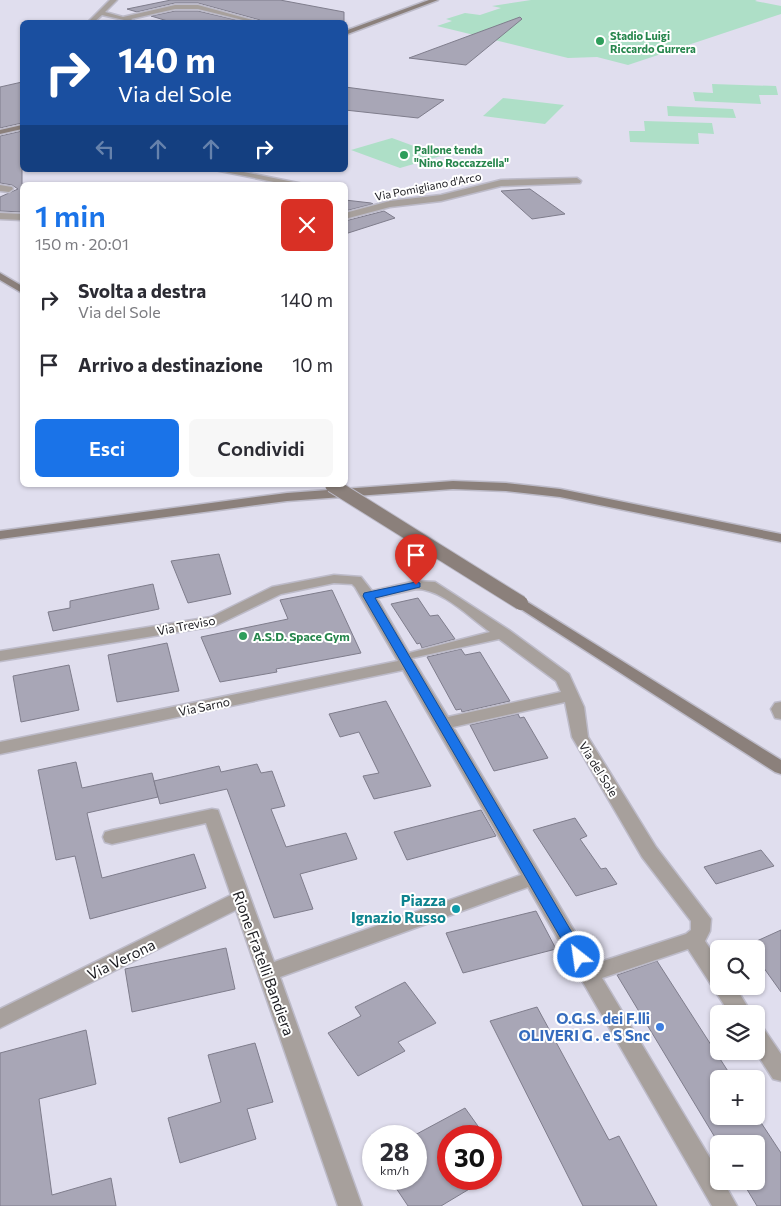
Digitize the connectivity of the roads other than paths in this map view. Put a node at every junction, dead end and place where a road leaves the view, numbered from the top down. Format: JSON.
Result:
{"nodes":[{"id":1,"x":114,"y":0,"type":"edge"},
{"id":2,"x":435,"y":0,"type":"edge"},
{"id":3,"x":100,"y":14,"type":"junction"},
{"id":4,"x":123,"y":19,"type":"junction"},
{"id":5,"x":93,"y":20,"type":"edge"},
{"id":6,"x":129,"y":20,"type":"edge"},
{"id":7,"x":249,"y":20,"type":"edge"},
{"id":8,"x":348,"y":32,"type":"edge"},
{"id":9,"x":20,"y":128,"type":"edge"},
{"id":10,"x":0,"y":132,"type":"edge"},
{"id":11,"x":230,"y":172,"type":"edge"},
{"id":12,"x":577,"y":181,"type":"dead end"},
{"id":13,"x":287,"y":182,"type":"edge"},
{"id":14,"x":348,"y":215,"type":"edge"},
{"id":15,"x":0,"y":216,"type":"edge"},
{"id":16,"x":20,"y":217,"type":"edge"},
{"id":17,"x":4,"y":278,"type":"edge"},
{"id":18,"x":20,"y":289,"type":"edge"},
{"id":19,"x":335,"y":487,"type":"edge"},
{"id":20,"x":0,"y":535,"type":"edge"},
{"id":21,"x":781,"y":538,"type":"edge"},
{"id":22,"x":366,"y":591,"type":"junction"},
{"id":23,"x":504,"y":633,"type":"junction"},
{"id":24,"x":0,"y":656,"type":"edge"},
{"id":25,"x":412,"y":659,"type":"junction"},
{"id":26,"x":571,"y":695,"type":"junction"},
{"id":27,"x":781,"y":707,"type":"edge"},
{"id":28,"x":781,"y":714,"type":"edge"},
{"id":29,"x":442,"y":724,"type":"junction"},
{"id":30,"x":0,"y":748,"type":"edge"},
{"id":31,"x":781,"y":768,"type":"edge"},
{"id":32,"x":112,"y":837,"type":"dead end"},
{"id":33,"x":533,"y":878,"type":"junction"},
{"id":34,"x":241,"y":899,"type":"junction"},
{"id":35,"x":693,"y":940,"type":"junction"},
{"id":36,"x":710,"y":966,"type":"edge"},
{"id":37,"x":268,"y":973,"type":"junction"},
{"id":38,"x":589,"y":974,"type":"junction"},
{"id":39,"x":0,"y":1019,"type":"edge"},
{"id":40,"x":765,"y":1048,"type":"edge"},
{"id":41,"x":781,"y":1072,"type":"edge"},
{"id":42,"x":350,"y":1206,"type":"edge"},
{"id":43,"x":725,"y":1206,"type":"edge"}],
"edges":[{"from":1,"to":3,"type":"street"},
{"from":2,"to":8,"type":"street"},
{"from":3,"to":4,"type":"street"},
{"from":3,"to":5,"type":"street"},
{"from":4,"to":6,"type":"street"},
{"from":4,"to":7,"type":"street"},
{"from":9,"to":10,"type":"street"},
{"from":11,"to":13,"type":"street"},
{"from":12,"to":14,"type":"street","name":"Via Pomigliano d'Arco"},
{"from":15,"to":16,"type":"street"},
{"from":17,"to":18,"type":"street"},
{"from":19,"to":31,"type":"street","bridge":true},
{"from":20,"to":21,"type":"street"},
{"from":22,"to":23,"type":"street","name":"Via del Sole"},
{"from":22,"to":24,"type":"street","name":"Via Treviso"},
{"from":22,"to":25,"type":"street"},
{"from":23,"to":25,"type":"street","name":"Via Sarno"},
{"from":23,"to":26,"type":"street","name":"Via del Sole"},
{"from":25,"to":29,"type":"street"},
{"from":25,"to":30,"type":"street","name":"Via Sarno"},
{"from":26,"to":29,"type":"street"},
{"from":26,"to":35,"type":"street","name":"Via del Sole"},
{"from":27,"to":28,"type":"street"},
{"from":29,"to":33,"type":"street"},
{"from":32,"to":34,"type":"street","name":"Rione Fratelli Bandiera"},
{"from":33,"to":37,"type":"street"},
{"from":33,"to":38,"type":"street"},
{"from":34,"to":37,"type":"street","name":"Rione Fratelli Bandiera"},
{"from":34,"to":39,"type":"street","name":"Via Verona"},
{"from":35,"to":36,"type":"street"},
{"from":35,"to":38,"type":"street"},
{"from":37,"to":42,"type":"street","name":"Rione Fratelli Bandiera"},
{"from":38,"to":43,"type":"street"},
{"from":40,"to":41,"type":"street"}]}
